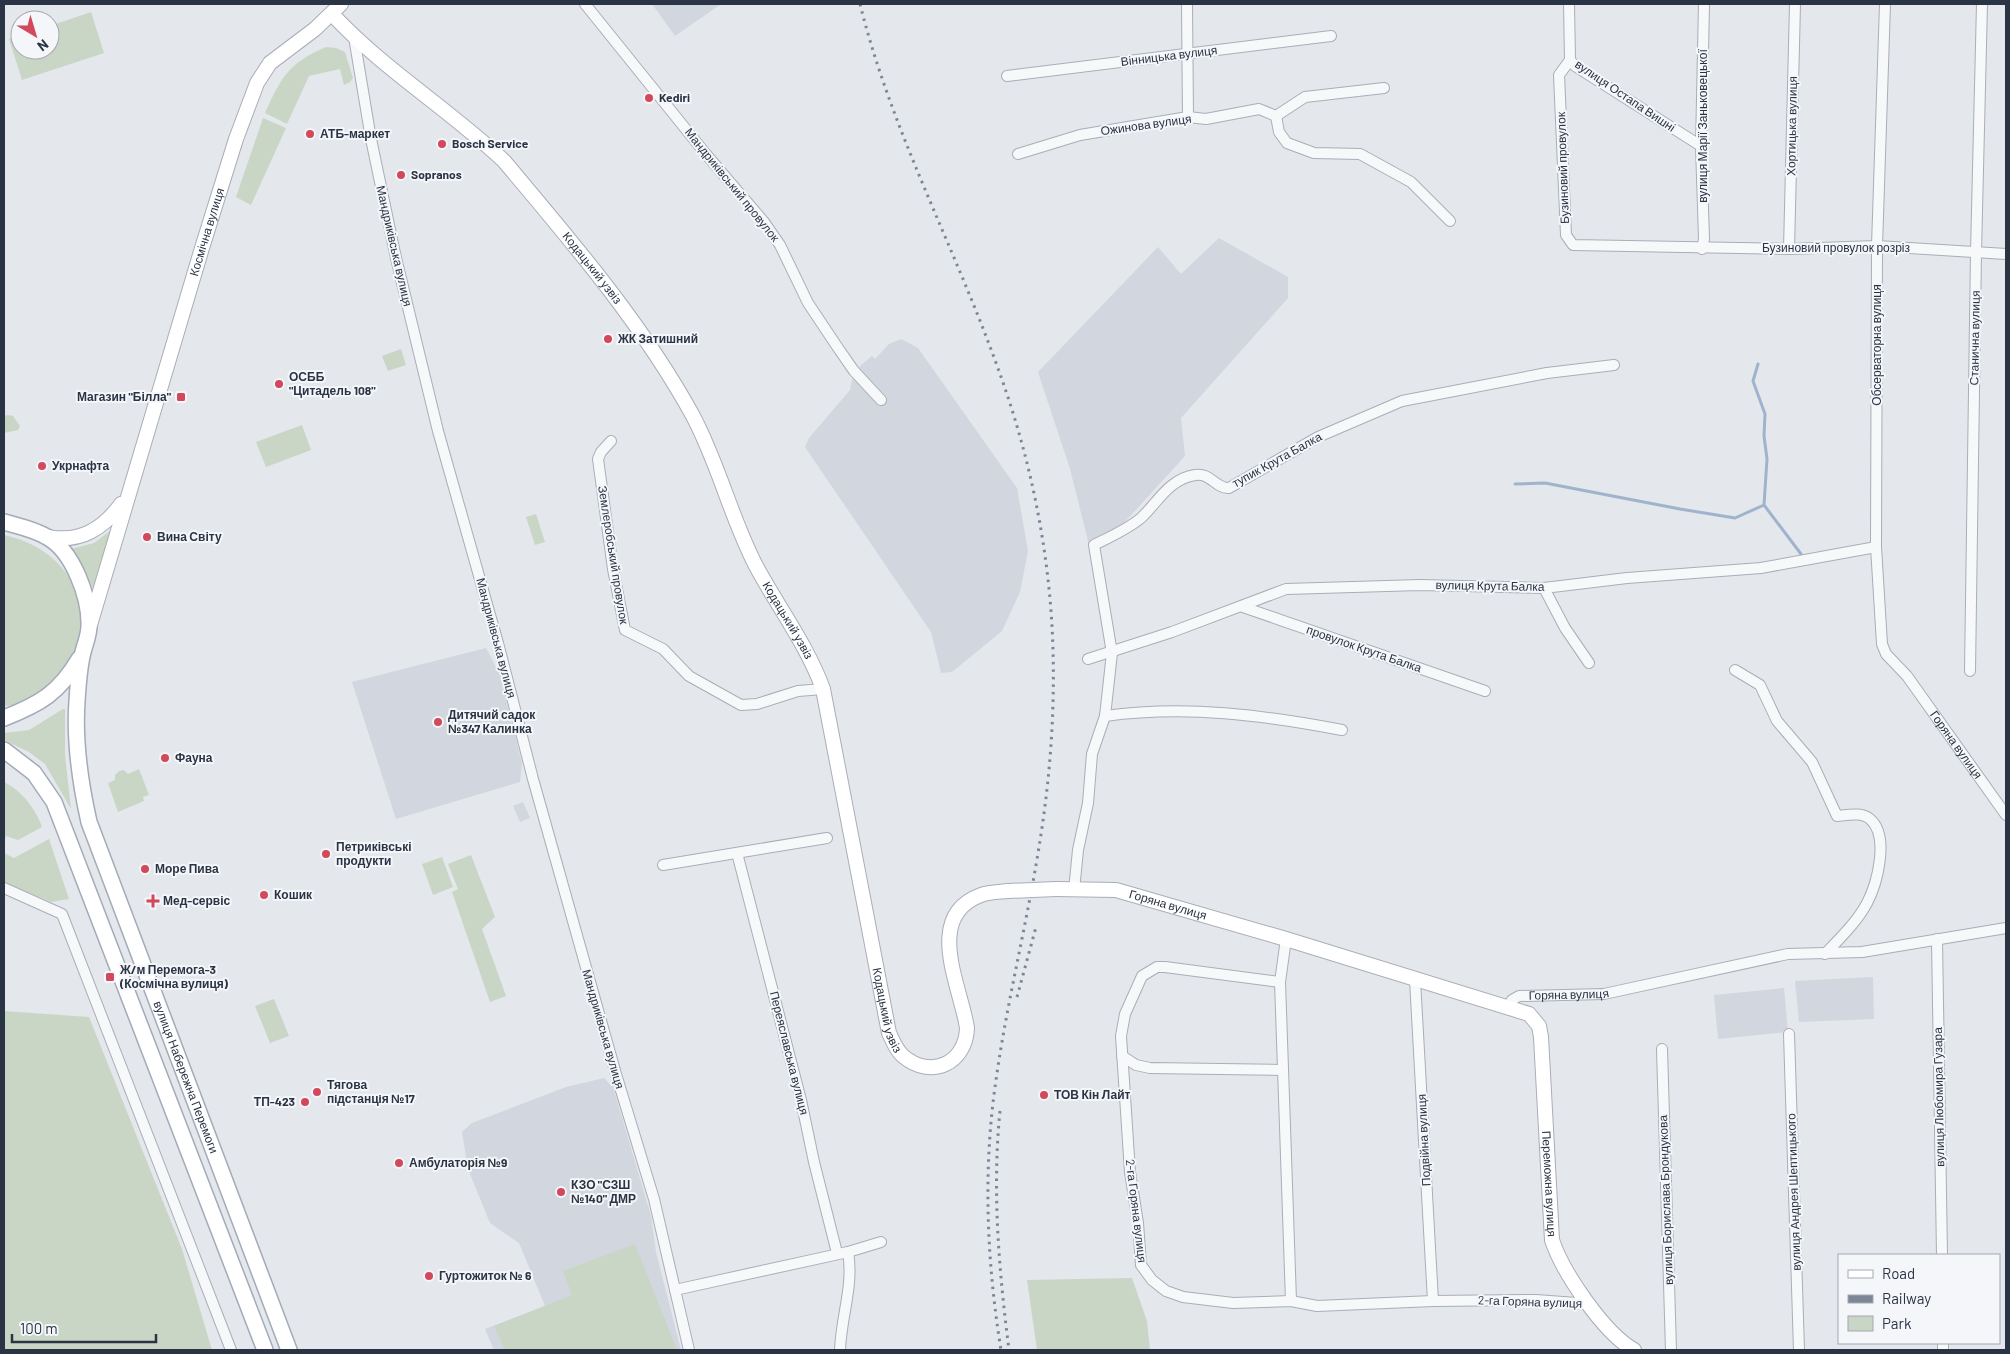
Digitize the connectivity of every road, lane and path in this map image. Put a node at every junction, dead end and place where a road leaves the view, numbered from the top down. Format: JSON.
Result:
{"nodes":[{"id":1,"x":585,"y":4,"type":"edge"},
{"id":2,"x":1187,"y":4,"type":"edge"},
{"id":3,"x":1569,"y":4,"type":"edge"},
{"id":4,"x":1704,"y":4,"type":"edge"},
{"id":5,"x":1795,"y":4,"type":"edge"},
{"id":6,"x":1885,"y":4,"type":"edge"},
{"id":7,"x":1982,"y":4,"type":"edge"},
{"id":8,"x":337,"y":9,"type":"edge"},
{"id":9,"x":1330,"y":36,"type":"dead end"},
{"id":10,"x":354,"y":37,"type":"junction"},
{"id":11,"x":1187,"y":54,"type":"junction"},
{"id":12,"x":1570,"y":60,"type":"junction"},
{"id":13,"x":1007,"y":76,"type":"dead end"},
{"id":14,"x":1384,"y":88,"type":"dead end"},
{"id":15,"x":1276,"y":116,"type":"junction"},
{"id":16,"x":1188,"y":117,"type":"junction"},
{"id":17,"x":1701,"y":146,"type":"junction"},
{"id":18,"x":1018,"y":154,"type":"dead end"},
{"id":19,"x":1450,"y":221,"type":"dead end"},
{"id":20,"x":1877,"y":246,"type":"junction"},
{"id":21,"x":1725,"y":248,"type":"joint"},
{"id":22,"x":1702,"y":249,"type":"junction"},
{"id":23,"x":1789,"y":249,"type":"junction"},
{"id":24,"x":1976,"y":252,"type":"junction"},
{"id":25,"x":2006,"y":254,"type":"edge"},
{"id":26,"x":1614,"y":366,"type":"dead end"},
{"id":27,"x":881,"y":400,"type":"dead end"},
{"id":28,"x":611,"y":440,"type":"dead end"},
{"id":29,"x":128,"y":495,"type":"junction"},
{"id":30,"x":4,"y":522,"type":"edge"},
{"id":31,"x":49,"y":537,"type":"junction"},
{"id":32,"x":1876,"y":547,"type":"junction"},
{"id":33,"x":1544,"y":588,"type":"junction"},
{"id":34,"x":1243,"y":608,"type":"junction"},
{"id":35,"x":89,"y":628,"type":"junction"},
{"id":36,"x":83,"y":653,"type":"junction"},
{"id":37,"x":1112,"y":653,"type":"junction"},
{"id":38,"x":1088,"y":659,"type":"dead end"},
{"id":39,"x":1589,"y":663,"type":"dead end"},
{"id":40,"x":1735,"y":670,"type":"dead end"},
{"id":41,"x":1970,"y":671,"type":"dead end"},
{"id":42,"x":1907,"y":676,"type":"joint"},
{"id":43,"x":823,"y":689,"type":"junction"},
{"id":44,"x":1485,"y":691,"type":"dead end"},
{"id":45,"x":4,"y":716,"type":"edge"},
{"id":46,"x":1105,"y":716,"type":"junction"},
{"id":47,"x":1342,"y":730,"type":"dead end"},
{"id":48,"x":4,"y":750,"type":"edge"},
{"id":49,"x":4,"y":756,"type":"edge"},
{"id":50,"x":21,"y":763,"type":"junction"},
{"id":51,"x":2006,"y":814,"type":"edge"},
{"id":52,"x":827,"y":838,"type":"dead end"},
{"id":53,"x":737,"y":853,"type":"junction"},
{"id":54,"x":663,"y":865,"type":"dead end"},
{"id":55,"x":4,"y":888,"type":"edge"},
{"id":56,"x":1056,"y":889,"type":"joint"},
{"id":57,"x":1074,"y":890,"type":"junction"},
{"id":58,"x":2006,"y":928,"type":"edge"},
{"id":59,"x":1286,"y":939,"type":"junction"},
{"id":60,"x":1937,"y":939,"type":"junction"},
{"id":61,"x":1826,"y":954,"type":"junction"},
{"id":62,"x":1415,"y":980,"type":"junction"},
{"id":63,"x":1280,"y":982,"type":"junction"},
{"id":64,"x":1508,"y":1006,"type":"junction"},
{"id":65,"x":1789,"y":1034,"type":"dead end"},
{"id":66,"x":1662,"y":1049,"type":"dead end"},
{"id":67,"x":1122,"y":1056,"type":"junction"},
{"id":68,"x":1283,"y":1070,"type":"junction"},
{"id":69,"x":881,"y":1242,"type":"dead end"},
{"id":70,"x":842,"y":1252,"type":"junction"},
{"id":71,"x":1942,"y":1254,"type":"edge"},
{"id":72,"x":675,"y":1290,"type":"junction"},
{"id":73,"x":1291,"y":1301,"type":"junction"},
{"id":74,"x":1433,"y":1301,"type":"junction"},
{"id":75,"x":1590,"y":1304,"type":"junction"},
{"id":76,"x":231,"y":1350,"type":"edge"},
{"id":77,"x":265,"y":1350,"type":"edge"},
{"id":78,"x":289,"y":1350,"type":"edge"},
{"id":79,"x":690,"y":1350,"type":"edge"},
{"id":80,"x":840,"y":1350,"type":"edge"},
{"id":81,"x":1634,"y":1350,"type":"edge"},
{"id":82,"x":1671,"y":1350,"type":"edge"},
{"id":83,"x":1799,"y":1350,"type":"edge"}],
"edges":[{"from":1,"to":27,"type":"street","name":"Мандриківський провулок"},
{"from":2,"to":11,"type":"street"},
{"from":3,"to":12,"type":"street","name":"вулиця Остапа Вишні"},
{"from":4,"to":17,"type":"street","name":"вулиця Марії Заньковецької"},
{"from":5,"to":23,"type":"street","name":"Хортицька вулиця"},
{"from":6,"to":20,"type":"street","name":"Обсерваторна вулиця"},
{"from":7,"to":24,"type":"street","name":"Станична вулиця"},
{"from":8,"to":10,"type":"street","name":"Кодацький узвіз"},
{"from":8,"to":29,"type":"street","name":"Космічна вулиця"},
{"from":9,"to":11,"type":"street","name":"Вінницька вулиця"},
{"from":10,"to":43,"type":"street","name":"Кодацький узвіз"},
{"from":10,"to":72,"type":"street","name":"Мандриківська вулиця"},
{"from":11,"to":13,"type":"street","name":"Вінницька вулиця"},
{"from":11,"to":16,"type":"street"},
{"from":12,"to":17,"type":"street","name":"вулиця Остапа Вишні"},
{"from":12,"to":22,"type":"street","name":"Бузиновий провулок"},
{"from":14,"to":15,"type":"street"},
{"from":15,"to":16,"type":"street","name":"Ожинова вулиця"},
{"from":15,"to":19,"type":"street"},
{"from":16,"to":18,"type":"street","name":"Ожинова вулиця"},
{"from":17,"to":22,"type":"street","name":"вулиця Марії Заньковецької"},
{"from":20,"to":23,"type":"street","name":"Бузиновий провулок розріз"},
{"from":20,"to":24,"type":"street","name":"Бузиновий провулок розріз"},
{"from":20,"to":32,"type":"street","name":"Обсерваторна вулиця"},
{"from":21,"to":22,"type":"street","name":"Бузиновий провулок"},
{"from":21,"to":23,"type":"street","name":"Бузиновий провулок розріз"},
{"from":24,"to":25,"type":"street","name":"Бузиновий провулок розріз"},
{"from":24,"to":41,"type":"street","name":"Станична вулиця"},
{"from":26,"to":37,"type":"street","name":"тупик Крута Балка"},
{"from":28,"to":43,"type":"street","name":"Землеробський провулок"},
{"from":29,"to":31,"type":"street","name":"Космічна вулиця"},
{"from":29,"to":35,"type":"street","name":"Космічна вулиця"},
{"from":30,"to":31,"type":"main road"},
{"from":31,"to":35,"type":"main road","name":"вулиця Набережна Перемоги"},
{"from":32,"to":33,"type":"street","name":"вулиця Крута Балка"},
{"from":32,"to":42,"type":"street","name":"Обсерваторна вулиця"},
{"from":33,"to":34,"type":"street","name":"вулиця Крута Балка"},
{"from":33,"to":39,"type":"street"},
{"from":34,"to":37,"type":"street","name":"вулиця Крута Балка"},
{"from":34,"to":44,"type":"street","name":"провулок Крута Балка"},
{"from":35,"to":36,"type":"main road","name":"вулиця Набережна Перемоги"},
{"from":36,"to":45,"type":"main road","name":"вулиця Набережна Перемоги"},
{"from":36,"to":78,"type":"main road","name":"вулиця Набережна Перемоги"},
{"from":37,"to":38,"type":"street"},
{"from":37,"to":46,"type":"street"},
{"from":40,"to":61,"type":"street"},
{"from":42,"to":51,"type":"street","name":"Горяна вулиця"},
{"from":43,"to":56,"type":"street","name":"Кодацький узвіз","bridge":true},
{"from":46,"to":47,"type":"street"},
{"from":46,"to":57,"type":"street"},
{"from":48,"to":50,"type":"main road","name":"вулиця Набережна Перемоги"},
{"from":49,"to":50,"type":"main road","name":"вулиця Набережна Перемоги"},
{"from":50,"to":77,"type":"main road","name":"вулиця Набережна Перемоги"},
{"from":52,"to":53,"type":"street"},
{"from":53,"to":54,"type":"street"},
{"from":53,"to":70,"type":"street","name":"Переяславська вулиця"},
{"from":55,"to":76,"type":"street"},
{"from":56,"to":57,"type":"street","name":"Горяна вулиця"},
{"from":57,"to":59,"type":"street","name":"Горяна вулиця"},
{"from":58,"to":60,"type":"street","name":"Горяна вулиця"},
{"from":59,"to":62,"type":"street","name":"Горяна вулиця"},
{"from":59,"to":63,"type":"street"},
{"from":60,"to":61,"type":"street","name":"Горяна вулиця"},
{"from":60,"to":71,"type":"street","name":"вулиця Любомира Гузара"},
{"from":61,"to":64,"type":"street","name":"Горяна вулиця"},
{"from":62,"to":64,"type":"street","name":"Горяна вулиця"},
{"from":62,"to":74,"type":"street","name":"Подвійна вулиця"},
{"from":63,"to":67,"type":"street","name":"2-га Горяна вулиця"},
{"from":63,"to":68,"type":"street"},
{"from":64,"to":75,"type":"street","name":"Переможна вулиця"},
{"from":65,"to":83,"type":"street","name":"вулиця Андрея Шептицького"},
{"from":66,"to":82,"type":"street","name":"вулиця Борислава Брондукова"},
{"from":67,"to":68,"type":"street"},
{"from":67,"to":73,"type":"street","name":"2-га Горяна вулиця"},
{"from":68,"to":73,"type":"street"},
{"from":69,"to":70,"type":"street"},
{"from":70,"to":72,"type":"street"},
{"from":70,"to":80,"type":"street","name":"Переяславська вулиця"},
{"from":72,"to":79,"type":"street","name":"Мандриківська вулиця"},
{"from":73,"to":74,"type":"street","name":"2-га Горяна вулиця"},
{"from":74,"to":75,"type":"street","name":"2-га Горяна вулиця"},
{"from":75,"to":81,"type":"street","name":"Переможна вулиця"}]}
